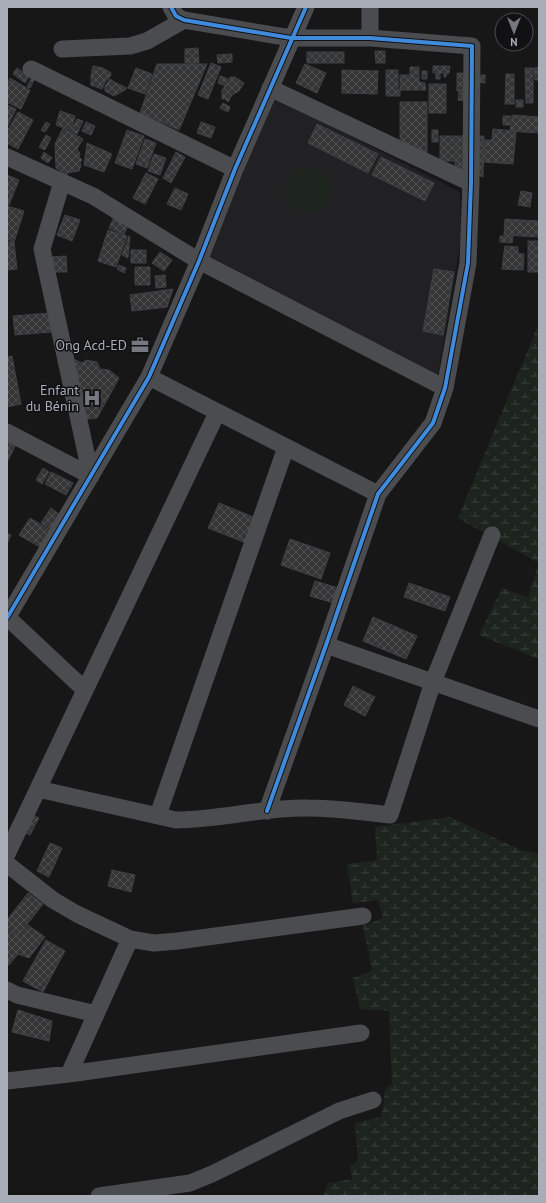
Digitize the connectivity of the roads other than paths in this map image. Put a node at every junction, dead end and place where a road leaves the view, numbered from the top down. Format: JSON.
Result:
{"nodes":[{"id":1,"x":171,"y":7,"type":"edge"},
{"id":2,"x":306,"y":7,"type":"edge"},
{"id":3,"x":370,"y":7,"type":"edge"},
{"id":4,"x":184,"y":20,"type":"junction"},
{"id":5,"x":291,"y":38,"type":"junction"},
{"id":6,"x":370,"y":38,"type":"junction"},
{"id":7,"x":62,"y":49,"type":"dead end"},
{"id":8,"x":31,"y":69,"type":"dead end"},
{"id":9,"x":270,"y":88,"type":"junction"},
{"id":10,"x":7,"y":157,"type":"edge"},
{"id":11,"x":235,"y":168,"type":"junction"},
{"id":12,"x":62,"y":182,"type":"junction"},
{"id":13,"x":471,"y":183,"type":"junction"},
{"id":14,"x":199,"y":261,"type":"junction"},
{"id":15,"x":149,"y":377,"type":"junction"},
{"id":16,"x":445,"y":388,"type":"junction"},
{"id":17,"x":217,"y":413,"type":"junction"},
{"id":18,"x":7,"y":432,"type":"edge"},
{"id":19,"x":286,"y":448,"type":"junction"},
{"id":20,"x":91,"y":476,"type":"junction"},
{"id":21,"x":378,"y":494,"type":"junction"},
{"id":22,"x":492,"y":535,"type":"dead end"},
{"id":23,"x":9,"y":609,"type":"edge"},
{"id":24,"x":326,"y":645,"type":"junction"},
{"id":25,"x":433,"y":682,"type":"junction"},
{"id":26,"x":85,"y":690,"type":"junction"},
{"id":27,"x":539,"y":719,"type":"edge"},
{"id":28,"x":38,"y":790,"type":"junction"},
{"id":29,"x":267,"y":811,"type":"junction"},
{"id":30,"x":158,"y":815,"type":"junction"},
{"id":31,"x":7,"y":854,"type":"edge"},
{"id":32,"x":7,"y":864,"type":"edge"},
{"id":33,"x":363,"y":916,"type":"dead end"},
{"id":34,"x":130,"y":939,"type":"junction"},
{"id":35,"x":7,"y":990,"type":"edge"},
{"id":36,"x":96,"y":1014,"type":"junction"},
{"id":37,"x":361,"y":1033,"type":"dead end"},
{"id":38,"x":69,"y":1074,"type":"junction"},
{"id":39,"x":7,"y":1081,"type":"edge"},
{"id":40,"x":373,"y":1100,"type":"dead end"},
{"id":41,"x":99,"y":1196,"type":"edge"}],
"edges":[{"from":1,"to":4,"type":"street"},
{"from":2,"to":5,"type":"street"},
{"from":3,"to":6,"type":"street"},
{"from":4,"to":5,"type":"street"},
{"from":4,"to":7,"type":"street"},
{"from":5,"to":6,"type":"street"},
{"from":5,"to":9,"type":"street"},
{"from":6,"to":13,"type":"street"},
{"from":8,"to":11,"type":"street"},
{"from":9,"to":11,"type":"street"},
{"from":9,"to":13,"type":"street"},
{"from":10,"to":12,"type":"street"},
{"from":11,"to":14,"type":"street"},
{"from":12,"to":14,"type":"street"},
{"from":12,"to":20,"type":"street"},
{"from":13,"to":16,"type":"street"},
{"from":14,"to":15,"type":"street"},
{"from":14,"to":16,"type":"street"},
{"from":15,"to":17,"type":"street"},
{"from":15,"to":20,"type":"street"},
{"from":16,"to":21,"type":"street"},
{"from":17,"to":19,"type":"street"},
{"from":17,"to":26,"type":"street"},
{"from":18,"to":20,"type":"street"},
{"from":19,"to":21,"type":"street"},
{"from":19,"to":30,"type":"street"},
{"from":20,"to":23,"type":"street"},
{"from":21,"to":24,"type":"street"},
{"from":22,"to":25,"type":"street"},
{"from":23,"to":26,"type":"street"},
{"from":24,"to":25,"type":"street"},
{"from":24,"to":29,"type":"street"},
{"from":25,"to":27,"type":"street"},
{"from":25,"to":29,"type":"street"},
{"from":26,"to":28,"type":"street"},
{"from":28,"to":30,"type":"street"},
{"from":28,"to":31,"type":"street"},
{"from":29,"to":30,"type":"street"},
{"from":32,"to":34,"type":"street"},
{"from":33,"to":34,"type":"street"},
{"from":34,"to":36,"type":"street"},
{"from":35,"to":36,"type":"street"},
{"from":36,"to":38,"type":"street"},
{"from":37,"to":38,"type":"street"},
{"from":38,"to":39,"type":"street"},
{"from":40,"to":41,"type":"street"}]}
